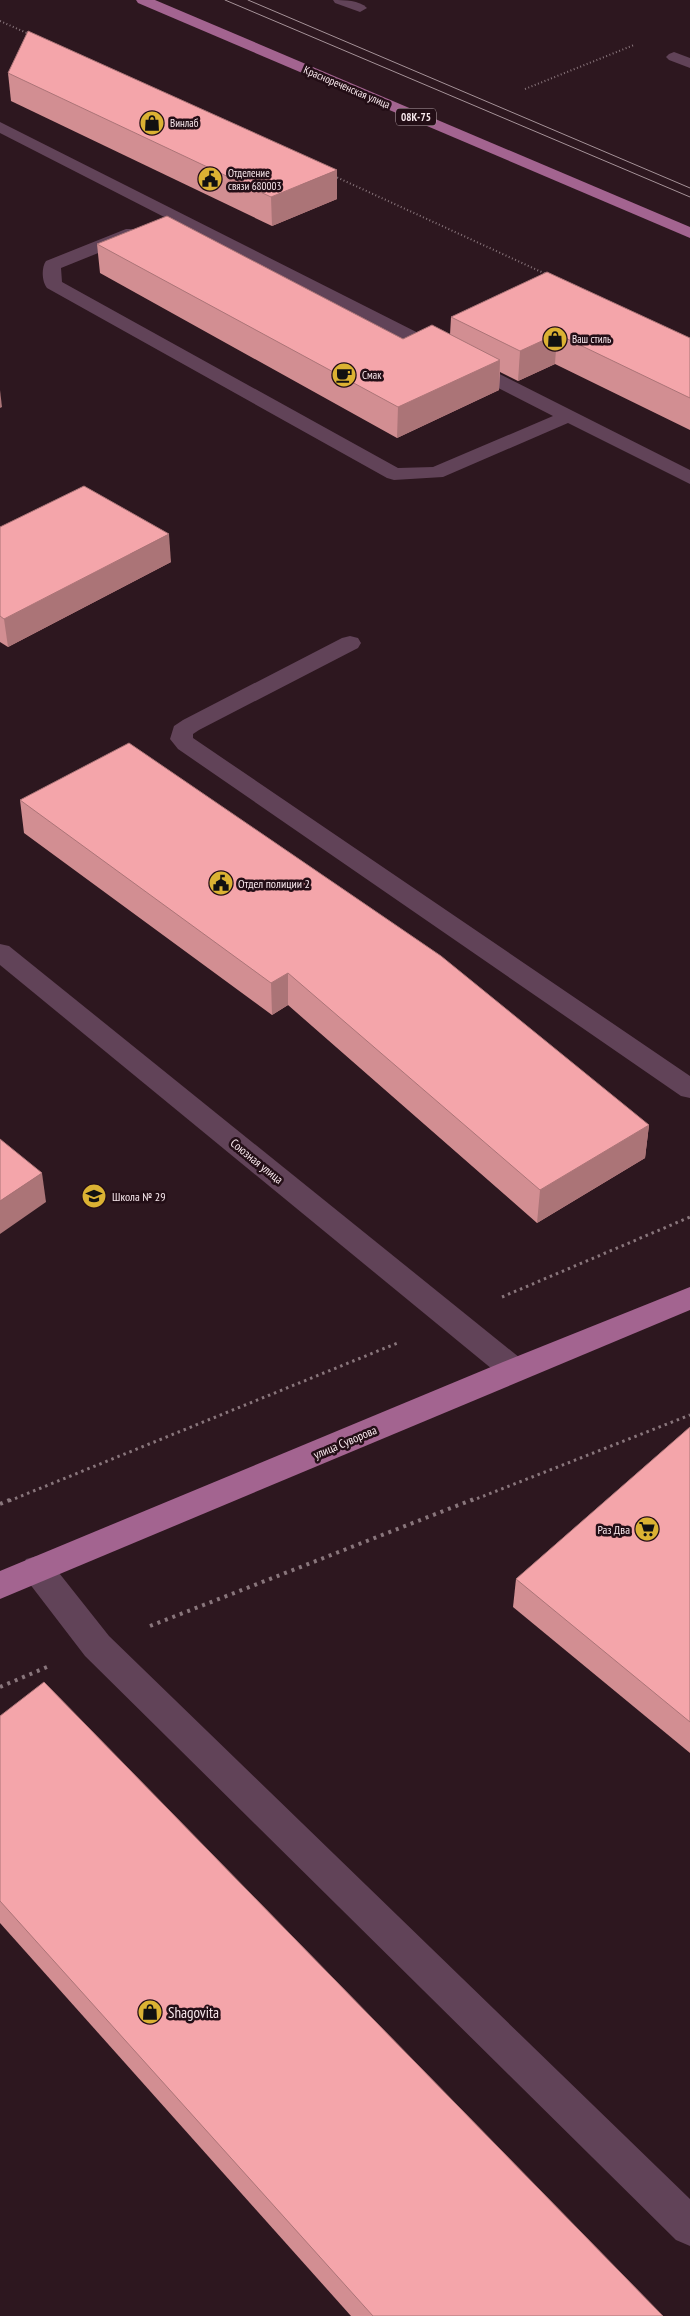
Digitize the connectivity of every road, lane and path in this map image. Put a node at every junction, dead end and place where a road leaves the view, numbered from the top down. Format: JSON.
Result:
{"nodes":[{"id":1,"x":143,"y":0,"type":"edge"},
{"id":2,"x":340,"y":0,"type":"edge"},
{"id":3,"x":360,"y":8,"type":"dead end"},
{"id":4,"x":0,"y":21,"type":"edge"},
{"id":5,"x":36,"y":37,"type":"edge"},
{"id":6,"x":635,"y":44,"type":"dead end"},
{"id":7,"x":674,"y":57,"type":"dead end"},
{"id":8,"x":690,"y":63,"type":"edge"},
{"id":9,"x":525,"y":89,"type":"dead end"},
{"id":10,"x":0,"y":127,"type":"edge"},
{"id":11,"x":332,"y":174,"type":"edge"},
{"id":12,"x":175,"y":216,"type":"junction"},
{"id":13,"x":690,"y":233,"type":"edge"},
{"id":14,"x":556,"y":278,"type":"edge"},
{"id":15,"x":568,"y":416,"type":"junction"},
{"id":16,"x":690,"y":478,"type":"edge"},
{"id":17,"x":350,"y":644,"type":"dead end"},
{"id":18,"x":0,"y":952,"type":"edge"},
{"id":19,"x":690,"y":1089,"type":"edge"},
{"id":20,"x":690,"y":1217,"type":"edge"},
{"id":21,"x":538,"y":1281,"type":"dead end"},
{"id":22,"x":690,"y":1298,"type":"edge"},
{"id":23,"x":387,"y":1347,"type":"dead end"},
{"id":24,"x":514,"y":1370,"type":"junction"},
{"id":25,"x":690,"y":1415,"type":"edge"},
{"id":26,"x":0,"y":1504,"type":"edge"},
{"id":27,"x":37,"y":1569,"type":"junction"},
{"id":28,"x":0,"y":1586,"type":"edge"},
{"id":29,"x":98,"y":1646,"type":"junction"},
{"id":30,"x":0,"y":1687,"type":"edge"},
{"id":31,"x":690,"y":2226,"type":"edge"}],
"edges":[{"from":1,"to":13,"type":"main road","name":"Краснореченская улица","number":"08К-75"},
{"from":2,"to":3,"type":"street"},
{"from":4,"to":5,"type":"path"},
{"from":6,"to":9,"type":"path"},
{"from":7,"to":8,"type":"street"},
{"from":10,"to":12,"type":"street"},
{"from":11,"to":14,"type":"path"},
{"from":12,"to":15,"type":"street"},
{"from":12,"to":15,"type":"street"},
{"from":15,"to":16,"type":"street"},
{"from":17,"to":19,"type":"street"},
{"from":18,"to":24,"type":"street","name":"Союзная улица"},
{"from":20,"to":21,"type":"path"},
{"from":22,"to":24,"type":"main road","name":"улица Суворова"},
{"from":23,"to":26,"type":"path"},
{"from":24,"to":27,"type":"main road","name":"улица Суворова"},
{"from":25,"to":29,"type":"path"},
{"from":27,"to":28,"type":"main road","name":"улица Суворова"},
{"from":27,"to":29,"type":"street"},
{"from":29,"to":30,"type":"path"},
{"from":29,"to":31,"type":"street"}]}
